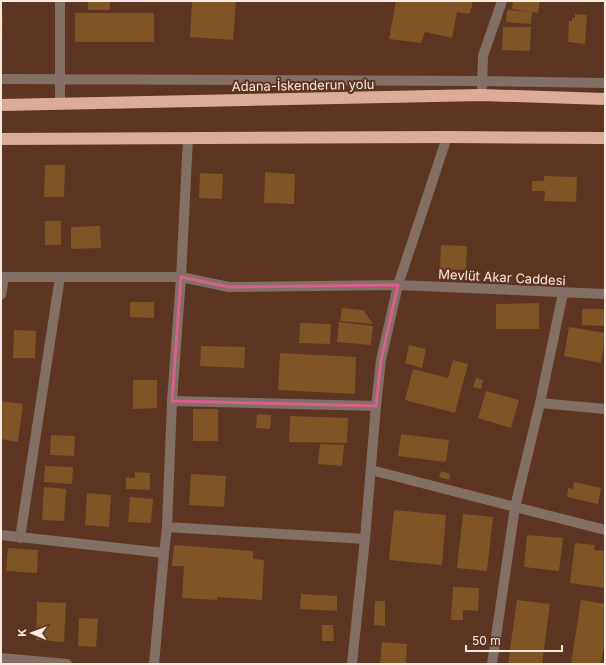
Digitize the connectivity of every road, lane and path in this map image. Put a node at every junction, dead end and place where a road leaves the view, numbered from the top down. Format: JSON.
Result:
{"nodes":[{"id":1,"x":60,"y":1,"type":"edge"},
{"id":2,"x":502,"y":1,"type":"edge"},
{"id":3,"x":1,"y":79,"type":"edge"},
{"id":4,"x":60,"y":80,"type":"junction"},
{"id":5,"x":482,"y":81,"type":"junction"},
{"id":6,"x":605,"y":83,"type":"edge"},
{"id":7,"x":482,"y":95,"type":"junction"},
{"id":8,"x":605,"y":99,"type":"edge"},
{"id":9,"x":60,"y":103,"type":"junction"},
{"id":10,"x":1,"y":105,"type":"edge"},
{"id":11,"x":188,"y":138,"type":"junction"},
{"id":12,"x":447,"y":138,"type":"junction"},
{"id":13,"x":605,"y":138,"type":"edge"},
{"id":14,"x":1,"y":139,"type":"edge"},
{"id":15,"x":2,"y":277,"type":"edge"},
{"id":16,"x":60,"y":277,"type":"junction"},
{"id":17,"x":181,"y":277,"type":"junction"},
{"id":18,"x":398,"y":285,"type":"junction"},
{"id":19,"x":563,"y":293,"type":"junction"},
{"id":20,"x":605,"y":294,"type":"edge"},
{"id":21,"x":1,"y":295,"type":"edge"},
{"id":22,"x":172,"y":401,"type":"junction"},
{"id":23,"x":540,"y":403,"type":"junction"},
{"id":24,"x":376,"y":406,"type":"junction"},
{"id":25,"x":605,"y":408,"type":"edge"},
{"id":26,"x":371,"y":470,"type":"junction"},
{"id":27,"x":515,"y":507,"type":"junction"},
{"id":28,"x":167,"y":527,"type":"junction"},
{"id":29,"x":605,"y":530,"type":"edge"},
{"id":30,"x":1,"y":535,"type":"edge"},
{"id":31,"x":20,"y":538,"type":"junction"},
{"id":32,"x":365,"y":539,"type":"junction"},
{"id":33,"x":164,"y":553,"type":"junction"},
{"id":34,"x":1,"y":658,"type":"edge"},
{"id":35,"x":61,"y":664,"type":"edge"},
{"id":36,"x":67,"y":664,"type":"edge"},
{"id":37,"x":154,"y":664,"type":"edge"},
{"id":38,"x":352,"y":664,"type":"edge"},
{"id":39,"x":492,"y":664,"type":"edge"}],
"edges":[{"from":1,"to":4,"type":"street"},
{"from":2,"to":5,"type":"street"},
{"from":3,"to":4,"type":"street"},
{"from":4,"to":5,"type":"street"},
{"from":4,"to":9,"type":"street"},
{"from":5,"to":6,"type":"street"},
{"from":5,"to":7,"type":"street"},
{"from":7,"to":8,"type":"highway","name":"Adana-İskenderun yolu"},
{"from":7,"to":9,"type":"highway","name":"Adana-İskenderun yolu"},
{"from":9,"to":10,"type":"highway","name":"Adana-İskenderun yolu"},
{"from":11,"to":12,"type":"highway"},
{"from":11,"to":14,"type":"highway"},
{"from":11,"to":17,"type":"street"},
{"from":12,"to":13,"type":"highway"},
{"from":12,"to":18,"type":"street"},
{"from":15,"to":16,"type":"street","name":"Mevlüt Akar Caddesi"},
{"from":15,"to":21,"type":"street"},
{"from":16,"to":17,"type":"street","name":"Mevlüt Akar Caddesi"},
{"from":16,"to":31,"type":"street"},
{"from":17,"to":18,"type":"street","name":"Mevlüt Akar Caddesi"},
{"from":17,"to":22,"type":"street"},
{"from":18,"to":19,"type":"street","name":"Mevlüt Akar Caddesi"},
{"from":18,"to":24,"type":"street"},
{"from":19,"to":20,"type":"street","name":"Mevlüt Akar Caddesi"},
{"from":19,"to":23,"type":"street"},
{"from":22,"to":24,"type":"street"},
{"from":22,"to":28,"type":"street"},
{"from":23,"to":25,"type":"street"},
{"from":23,"to":27,"type":"street"},
{"from":24,"to":26,"type":"street"},
{"from":26,"to":27,"type":"street"},
{"from":26,"to":32,"type":"street"},
{"from":27,"to":29,"type":"street"},
{"from":27,"to":39,"type":"street"},
{"from":28,"to":32,"type":"street"},
{"from":28,"to":33,"type":"street"},
{"from":30,"to":31,"type":"street"},
{"from":31,"to":33,"type":"street"},
{"from":32,"to":38,"type":"street"},
{"from":33,"to":37,"type":"street"},
{"from":34,"to":35,"type":"street"},
{"from":35,"to":36,"type":"street"}]}
